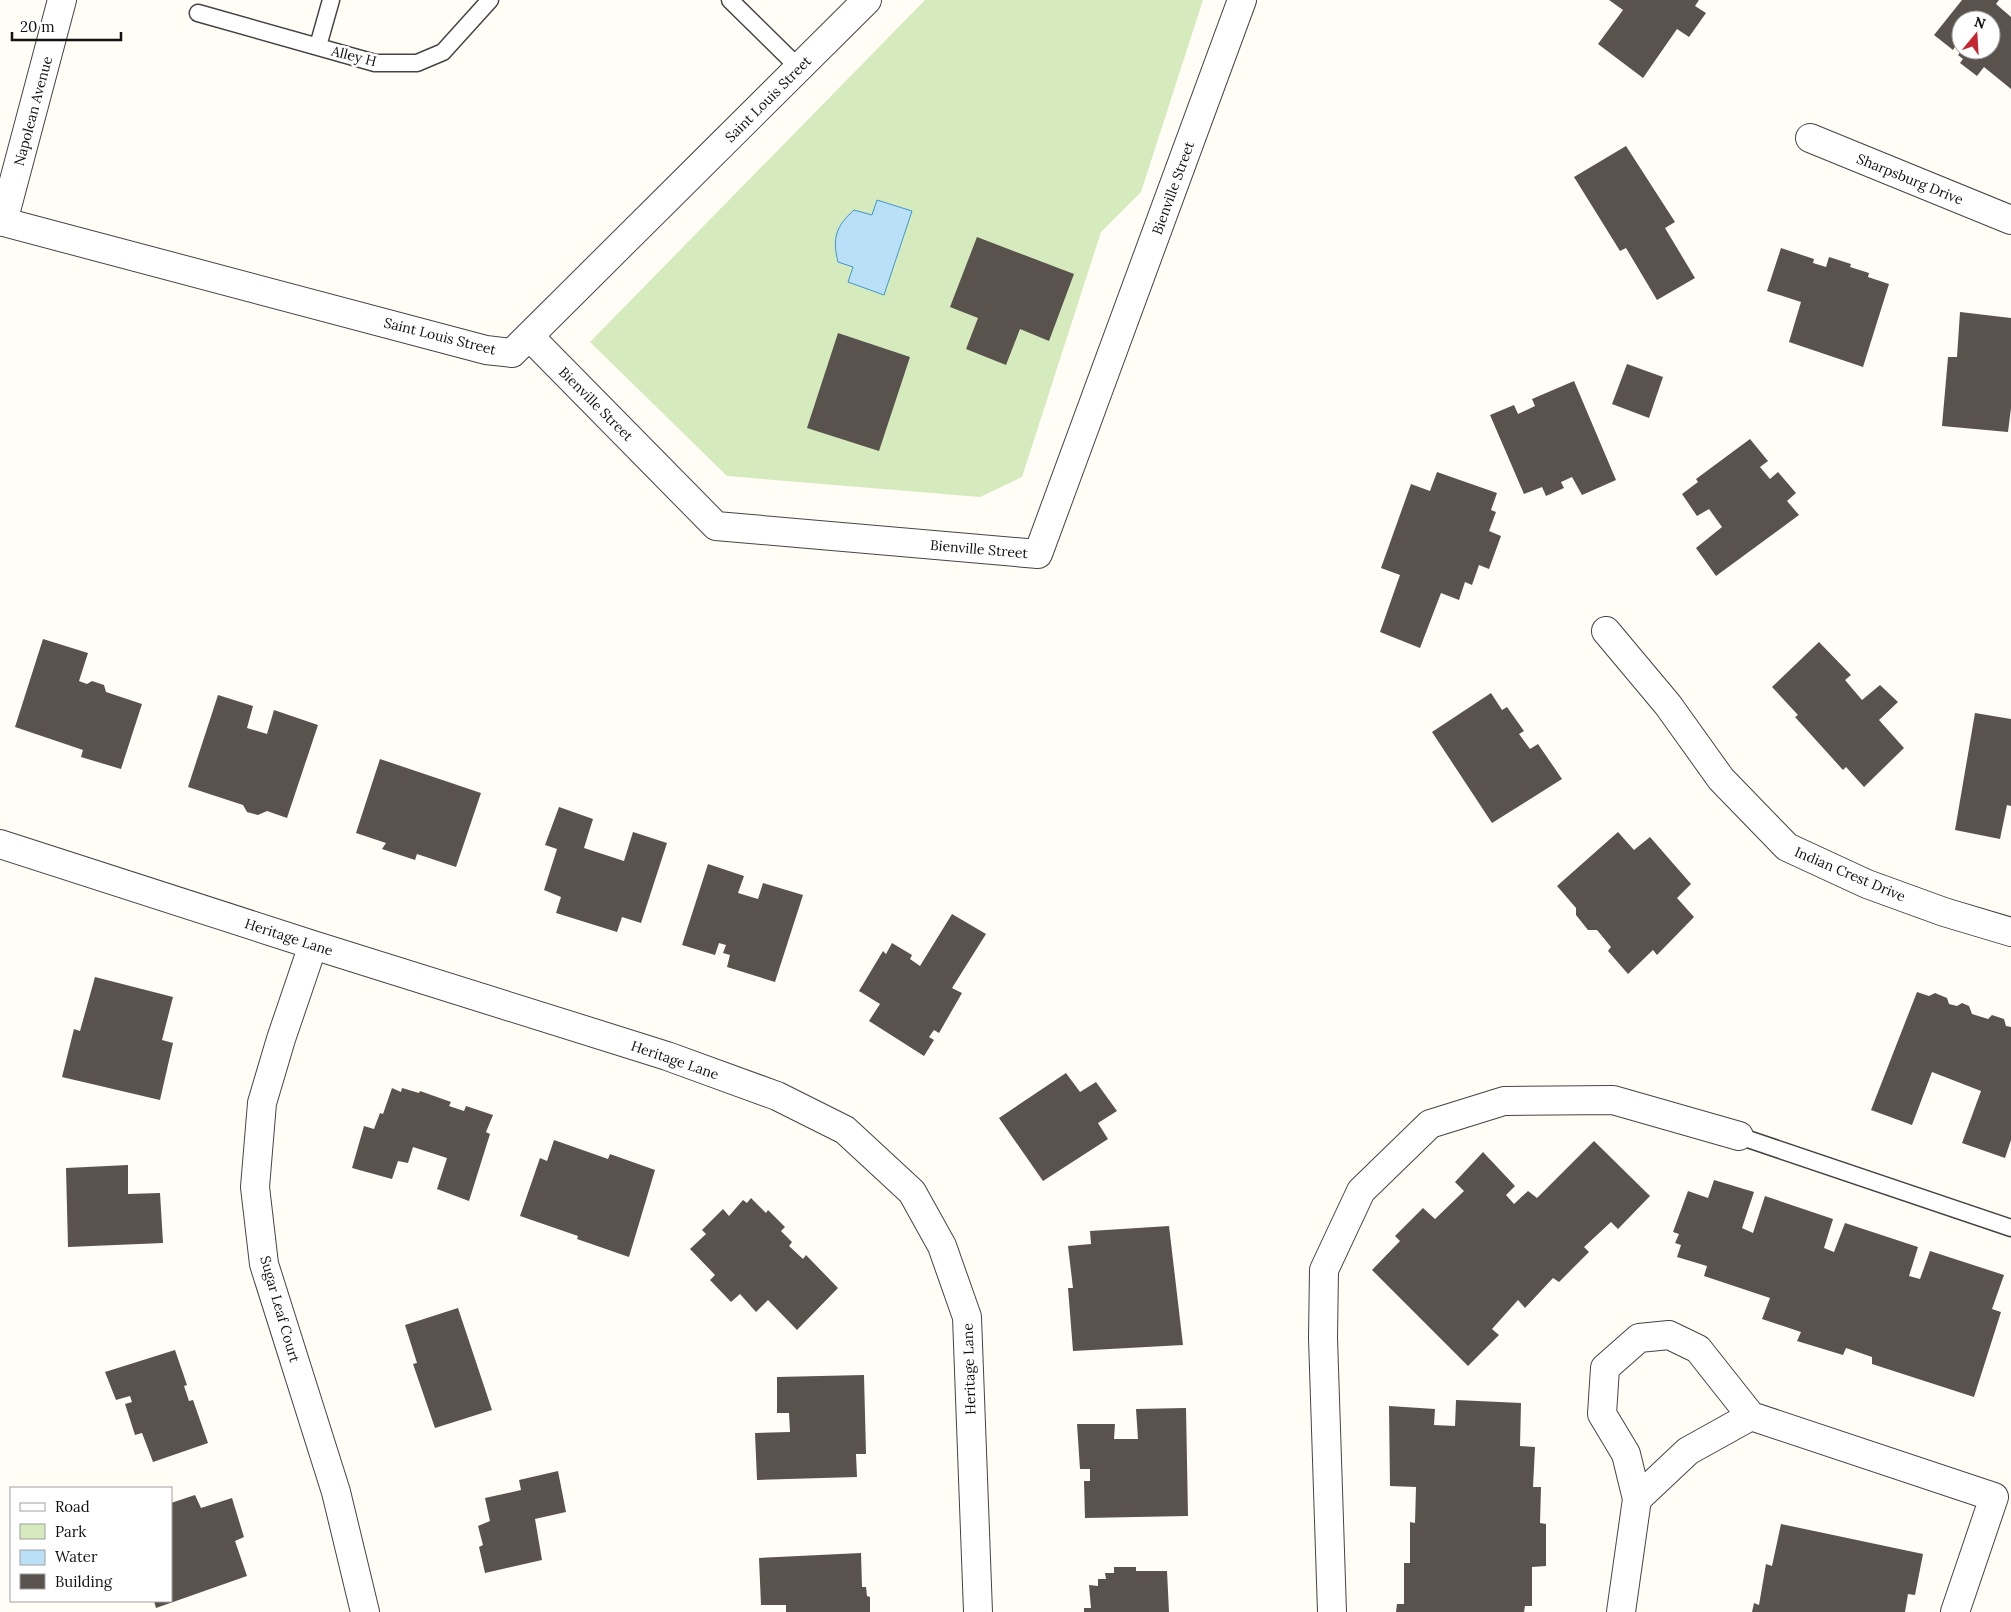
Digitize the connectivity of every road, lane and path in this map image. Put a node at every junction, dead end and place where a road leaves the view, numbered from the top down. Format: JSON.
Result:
{"nodes":[{"id":1,"x":62,"y":0,"type":"edge"},
{"id":2,"x":331,"y":0,"type":"edge"},
{"id":3,"x":490,"y":0,"type":"edge"},
{"id":4,"x":730,"y":0,"type":"edge"},
{"id":5,"x":867,"y":0,"type":"edge"},
{"id":6,"x":1242,"y":0,"type":"edge"},
{"id":7,"x":198,"y":13,"type":"dead end"},
{"id":8,"x":318,"y":46,"type":"junction"},
{"id":9,"x":799,"y":68,"type":"junction"},
{"id":10,"x":1810,"y":138,"type":"dead end"},
{"id":11,"x":2011,"y":220,"type":"edge"},
{"id":12,"x":2,"y":221,"type":"edge"},
{"id":13,"x":529,"y":336,"type":"junction"},
{"id":14,"x":1606,"y":631,"type":"dead end"},
{"id":15,"x":0,"y":844,"type":"edge"},
{"id":16,"x":2011,"y":932,"type":"edge"},
{"id":17,"x":313,"y":945,"type":"junction"},
{"id":18,"x":1739,"y":1136,"type":"joint"},
{"id":19,"x":2011,"y":1228,"type":"edge"},
{"id":20,"x":1751,"y":1416,"type":"junction"},
{"id":21,"x":1637,"y":1499,"type":"junction"},
{"id":22,"x":2003,"y":1500,"type":"edge"},
{"id":23,"x":365,"y":1612,"type":"edge"},
{"id":24,"x":978,"y":1612,"type":"edge"},
{"id":25,"x":1332,"y":1612,"type":"edge"},
{"id":26,"x":1621,"y":1612,"type":"edge"},
{"id":27,"x":1955,"y":1612,"type":"edge"}],
"edges":[{"from":1,"to":12,"type":"street","name":"Napolean Avenue"},
{"from":2,"to":8,"type":"lane"},
{"from":3,"to":8,"type":"lane","name":"Alley H"},
{"from":4,"to":9,"type":"lane"},
{"from":5,"to":9,"type":"street","name":"Saint Louis Street"},
{"from":6,"to":13,"type":"street","name":"Bienville Street"},
{"from":7,"to":8,"type":"lane","name":"Alley H"},
{"from":9,"to":13,"type":"street","name":"Saint Louis Street"},
{"from":10,"to":11,"type":"street","name":"Sharpsburg Drive"},
{"from":12,"to":13,"type":"street","name":"Saint Louis Street"},
{"from":14,"to":16,"type":"street","name":"Indian Crest Drive"},
{"from":15,"to":17,"type":"street","name":"Heritage Lane"},
{"from":17,"to":23,"type":"street","name":"Sugar Leaf Court"},
{"from":17,"to":24,"type":"street","name":"Heritage Lane"},
{"from":18,"to":19,"type":"lane"},
{"from":18,"to":25,"type":"street"},
{"from":20,"to":21,"type":"street"},
{"from":20,"to":21,"type":"street"},
{"from":20,"to":22,"type":"street"},
{"from":21,"to":26,"type":"street"},
{"from":22,"to":27,"type":"street"}]}
